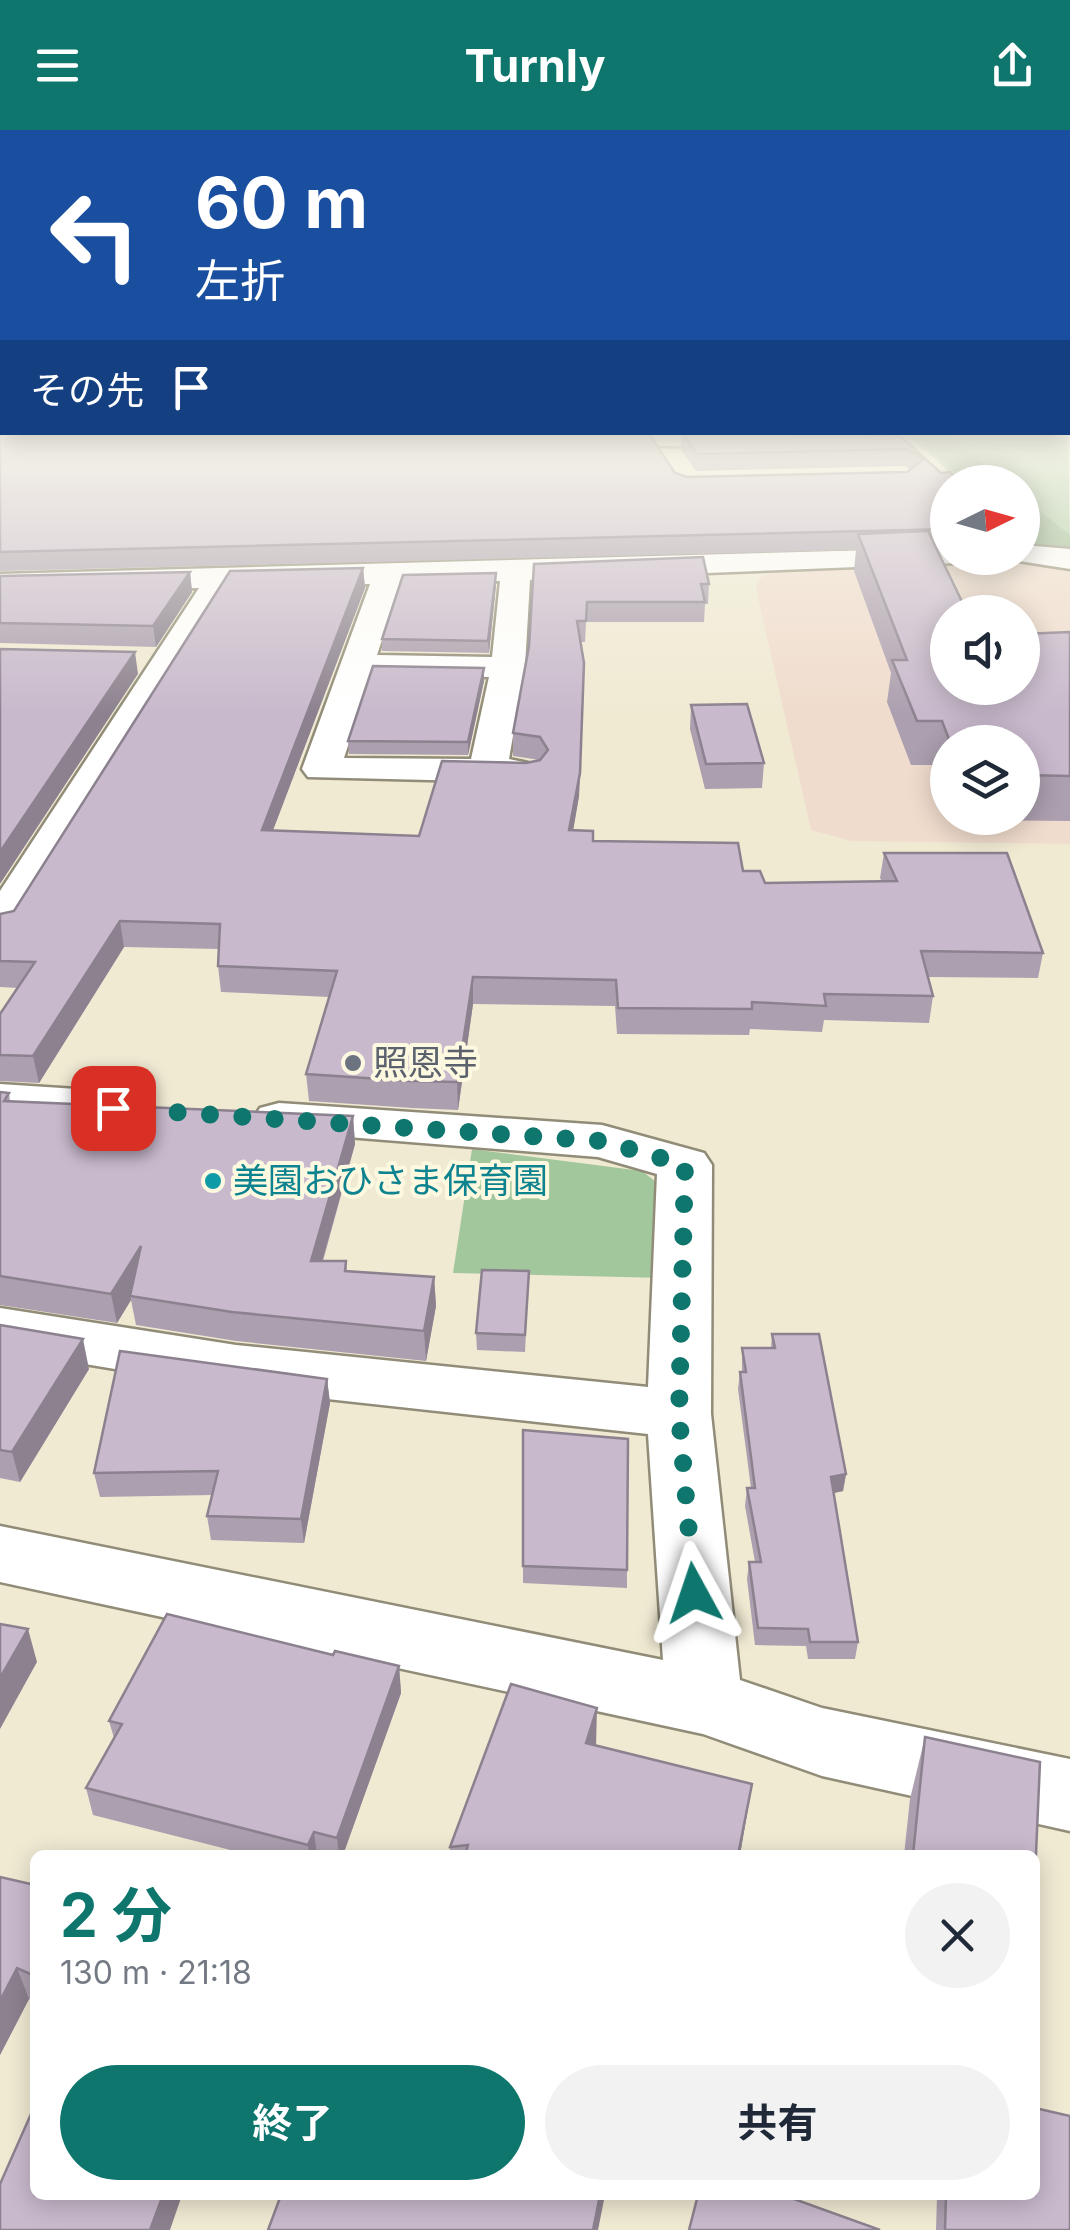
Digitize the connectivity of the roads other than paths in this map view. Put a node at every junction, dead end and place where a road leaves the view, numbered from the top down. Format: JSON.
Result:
{"nodes":[{"id":1,"x":1040,"y":552,"type":"edge"},
{"id":2,"x":930,"y":558,"type":"edge"},
{"id":3,"x":1070,"y":560,"type":"edge"},
{"id":4,"x":516,"y":572,"type":"junction"},
{"id":5,"x":389,"y":574,"type":"junction"},
{"id":6,"x":220,"y":579,"type":"junction"},
{"id":7,"x":0,"y":583,"type":"edge"},
{"id":8,"x":130,"y":660,"type":"edge"},
{"id":9,"x":168,"y":661,"type":"junction"},
{"id":10,"x":359,"y":666,"type":"junction"},
{"id":11,"x":508,"y":667,"type":"junction"},
{"id":12,"x":0,"y":925,"type":"edge"},
{"id":13,"x":0,"y":1100,"type":"edge"},
{"id":14,"x":175,"y":1112,"type":"edge"},
{"id":15,"x":233,"y":1116,"type":"edge"},
{"id":16,"x":0,"y":1329,"type":"edge"},
{"id":17,"x":679,"y":1414,"type":"junction"},
{"id":18,"x":0,"y":1554,"type":"edge"},
{"id":19,"x":704,"y":1701,"type":"junction"},
{"id":20,"x":1070,"y":1795,"type":"edge"}],
"edges":[{"from":1,"to":3,"type":"street"},
{"from":2,"to":4,"type":"street"},
{"from":4,"to":5,"type":"street"},
{"from":4,"to":11,"type":"street"},
{"from":5,"to":6,"type":"street"},
{"from":5,"to":10,"type":"street"},
{"from":6,"to":7,"type":"street"},
{"from":6,"to":9,"type":"street"},
{"from":8,"to":9,"type":"street"},
{"from":9,"to":12,"type":"street"},
{"from":10,"to":11,"type":"street"},
{"from":10,"to":11,"type":"street"},
{"from":13,"to":14,"type":"street"},
{"from":15,"to":17,"type":"street"},
{"from":16,"to":17,"type":"street"},
{"from":17,"to":19,"type":"street"},
{"from":18,"to":19,"type":"street"},
{"from":19,"to":20,"type":"street"}]}
